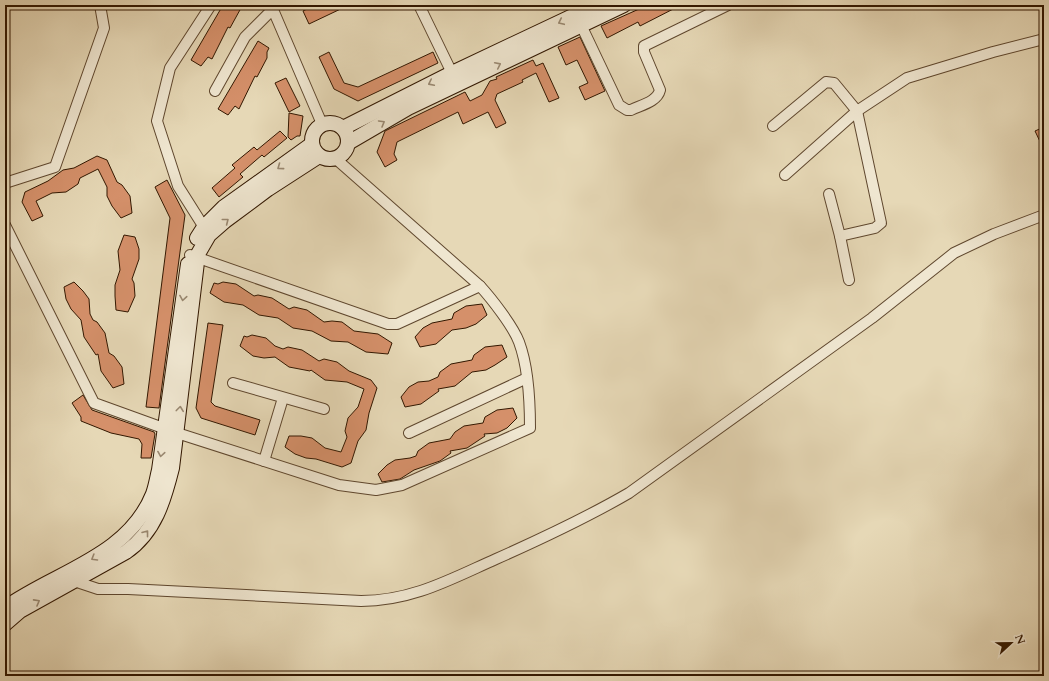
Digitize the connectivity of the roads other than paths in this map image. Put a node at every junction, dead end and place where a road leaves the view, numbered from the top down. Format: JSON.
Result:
{"nodes":[{"id":1,"x":100,"y":5,"type":"edge"},
{"id":2,"x":211,"y":5,"type":"edge"},
{"id":3,"x":419,"y":5,"type":"edge"},
{"id":4,"x":596,"y":5,"type":"edge"},
{"id":5,"x":624,"y":5,"type":"edge"},
{"id":6,"x":728,"y":5,"type":"edge"},
{"id":7,"x":272,"y":7,"type":"edge"},
{"id":8,"x":579,"y":15,"type":"edge"},
{"id":9,"x":1044,"y":39,"type":"edge"},
{"id":10,"x":452,"y":73,"type":"junction"},
{"id":11,"x":215,"y":90,"type":"dead end"},
{"id":12,"x":857,"y":111,"type":"junction"},
{"id":13,"x":322,"y":124,"type":"junction"},
{"id":14,"x":773,"y":126,"type":"dead end"},
{"id":15,"x":343,"y":128,"type":"junction"},
{"id":16,"x":348,"y":142,"type":"junction"},
{"id":17,"x":315,"y":150,"type":"junction"},
{"id":18,"x":336,"y":159,"type":"junction"},
{"id":19,"x":785,"y":174,"type":"dead end"},
{"id":20,"x":5,"y":183,"type":"edge"},
{"id":21,"x":829,"y":194,"type":"dead end"},
{"id":22,"x":1044,"y":215,"type":"edge"},
{"id":23,"x":5,"y":225,"type":"edge"},
{"id":24,"x":206,"y":231,"type":"junction"},
{"id":25,"x":840,"y":236,"type":"junction"},
{"id":26,"x":194,"y":257,"type":"junction"},
{"id":27,"x":849,"y":280,"type":"dead end"},
{"id":28,"x":480,"y":286,"type":"junction"},
{"id":29,"x":527,"y":378,"type":"junction"},
{"id":30,"x":233,"y":383,"type":"dead end"},
{"id":31,"x":283,"y":398,"type":"junction"},
{"id":32,"x":324,"y":409,"type":"dead end"},
{"id":33,"x":171,"y":430,"type":"junction"},
{"id":34,"x":409,"y":433,"type":"dead end"},
{"id":35,"x":264,"y":460,"type":"junction"},
{"id":36,"x":69,"y":578,"type":"junction"},
{"id":37,"x":5,"y":608,"type":"edge"},
{"id":38,"x":5,"y":624,"type":"edge"}],
"edges":[{"from":1,"to":20,"type":"street"},
{"from":2,"to":24,"type":"street"},
{"from":3,"to":10,"type":"street"},
{"from":4,"to":8,"type":"main road"},
{"from":5,"to":8,"type":"main road"},
{"from":6,"to":8,"type":"street"},
{"from":7,"to":11,"type":"street"},
{"from":7,"to":13,"type":"street"},
{"from":8,"to":10,"type":"main road","one_way":true},
{"from":16,"to":8,"type":"main road","one_way":true},
{"from":9,"to":12,"type":"street"},
{"from":10,"to":15,"type":"main road","one_way":true},
{"from":12,"to":14,"type":"street"},
{"from":12,"to":19,"type":"street"},
{"from":12,"to":25,"type":"street"},
{"from":13,"to":15,"type":"main road"},
{"from":13,"to":17,"type":"main road"},
{"from":15,"to":16,"type":"main road"},
{"from":16,"to":18,"type":"main road"},
{"from":17,"to":18,"type":"main road"},
{"from":17,"to":24,"type":"main road"},
{"from":18,"to":28,"type":"street"},
{"from":21,"to":25,"type":"street"},
{"from":22,"to":36,"type":"street"},
{"from":23,"to":33,"type":"street"},
{"from":24,"to":26,"type":"main road"},
{"from":25,"to":27,"type":"street"},
{"from":26,"to":28,"type":"street"},
{"from":26,"to":33,"type":"main road"},
{"from":28,"to":29,"type":"street"},
{"from":29,"to":34,"type":"street"},
{"from":29,"to":35,"type":"street"},
{"from":30,"to":31,"type":"street"},
{"from":31,"to":32,"type":"street"},
{"from":31,"to":35,"type":"street"},
{"from":33,"to":35,"type":"street"},
{"from":33,"to":36,"type":"main road"},
{"from":36,"to":37,"type":"main road"},
{"from":38,"to":36,"type":"main road","one_way":true}]}
